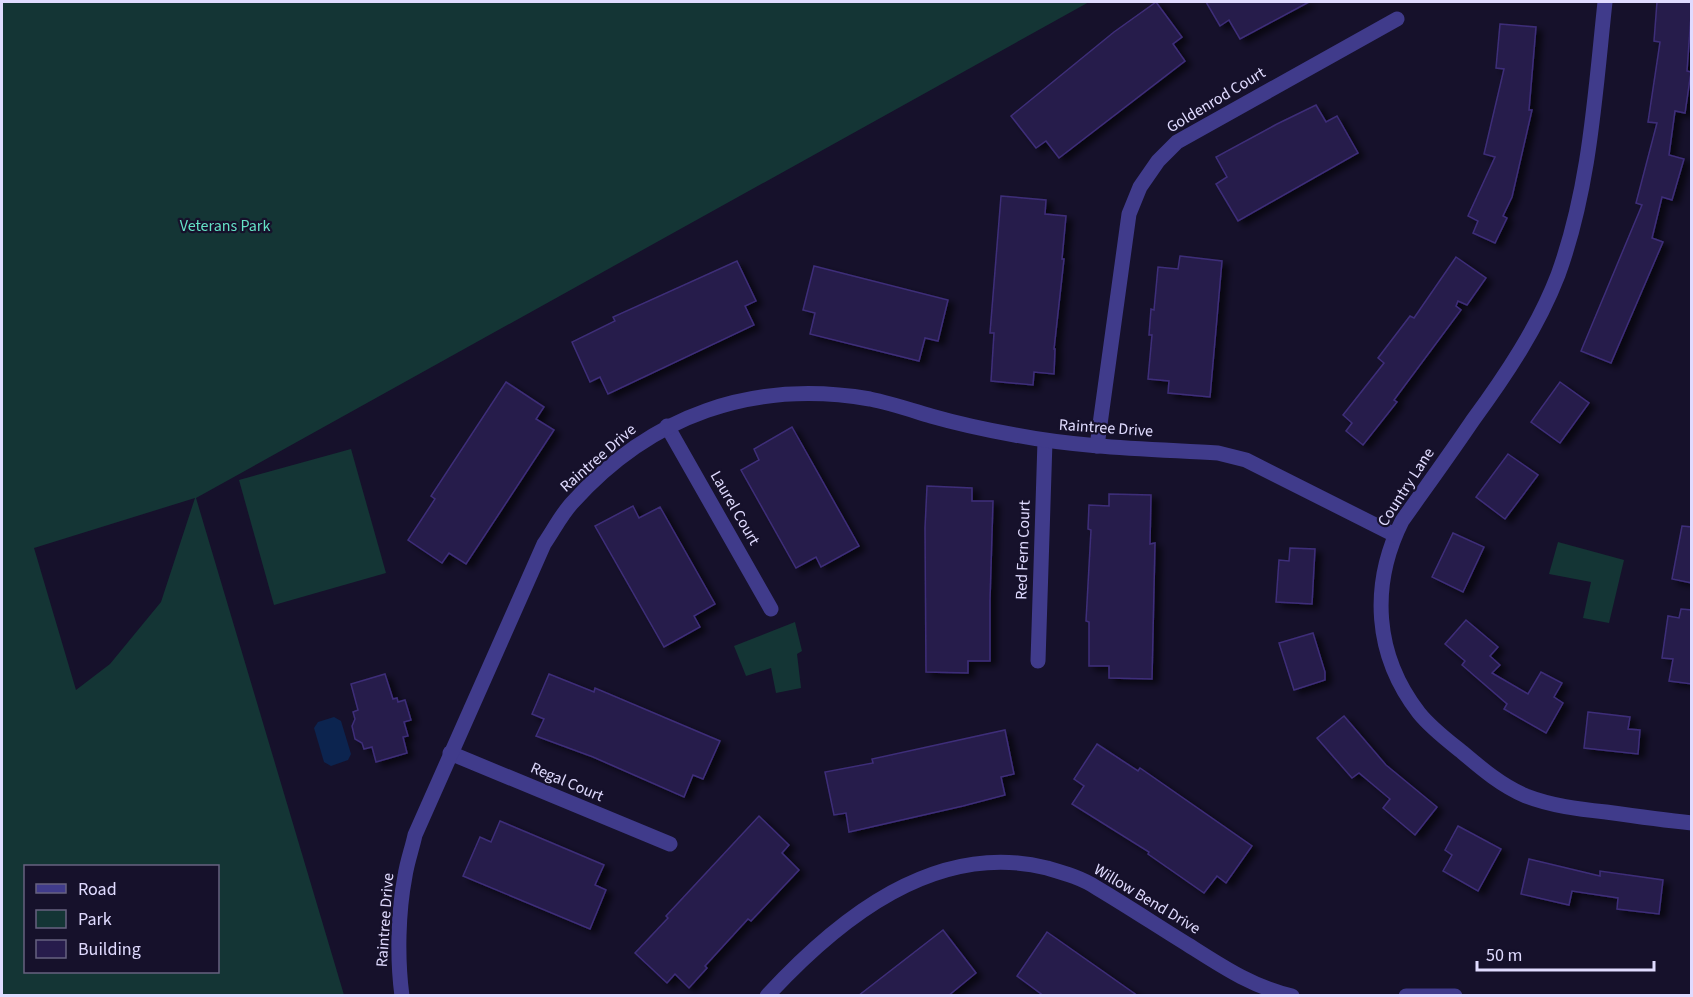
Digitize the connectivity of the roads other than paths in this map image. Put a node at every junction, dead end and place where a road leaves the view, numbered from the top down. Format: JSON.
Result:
{"nodes":[{"id":1,"x":1605,"y":2,"type":"edge"},
{"id":2,"x":1396,"y":18,"type":"dead end"},
{"id":3,"x":667,"y":426,"type":"junction"},
{"id":4,"x":1045,"y":441,"type":"junction"},
{"id":5,"x":1097,"y":446,"type":"junction"},
{"id":6,"x":1395,"y":536,"type":"junction"},
{"id":7,"x":771,"y":609,"type":"dead end"},
{"id":8,"x":1038,"y":661,"type":"dead end"},
{"id":9,"x":450,"y":753,"type":"junction"},
{"id":10,"x":1692,"y":824,"type":"edge"},
{"id":11,"x":670,"y":844,"type":"dead end"},
{"id":12,"x":402,"y":996,"type":"edge"},
{"id":13,"x":767,"y":996,"type":"edge"},
{"id":14,"x":1292,"y":996,"type":"edge"},
{"id":15,"x":1406,"y":996,"type":"edge"},
{"id":16,"x":1455,"y":996,"type":"edge"}],
"edges":[{"from":1,"to":6,"type":"street","name":"Country Lane"},
{"from":2,"to":5,"type":"street","name":"Goldenrod Court"},
{"from":3,"to":4,"type":"street","name":"Raintree Drive"},
{"from":3,"to":7,"type":"street","name":"Laurel Court"},
{"from":3,"to":9,"type":"street","name":"Raintree Drive"},
{"from":4,"to":5,"type":"street","name":"Raintree Drive"},
{"from":4,"to":8,"type":"street","name":"Red Fern Court"},
{"from":5,"to":6,"type":"street","name":"Raintree Drive"},
{"from":6,"to":10,"type":"street","name":"Country Lane"},
{"from":9,"to":11,"type":"street","name":"Regal Court"},
{"from":9,"to":12,"type":"street","name":"Raintree Drive"},
{"from":13,"to":14,"type":"street","name":"Willow Bend Drive"},
{"from":15,"to":16,"type":"street"}]}
